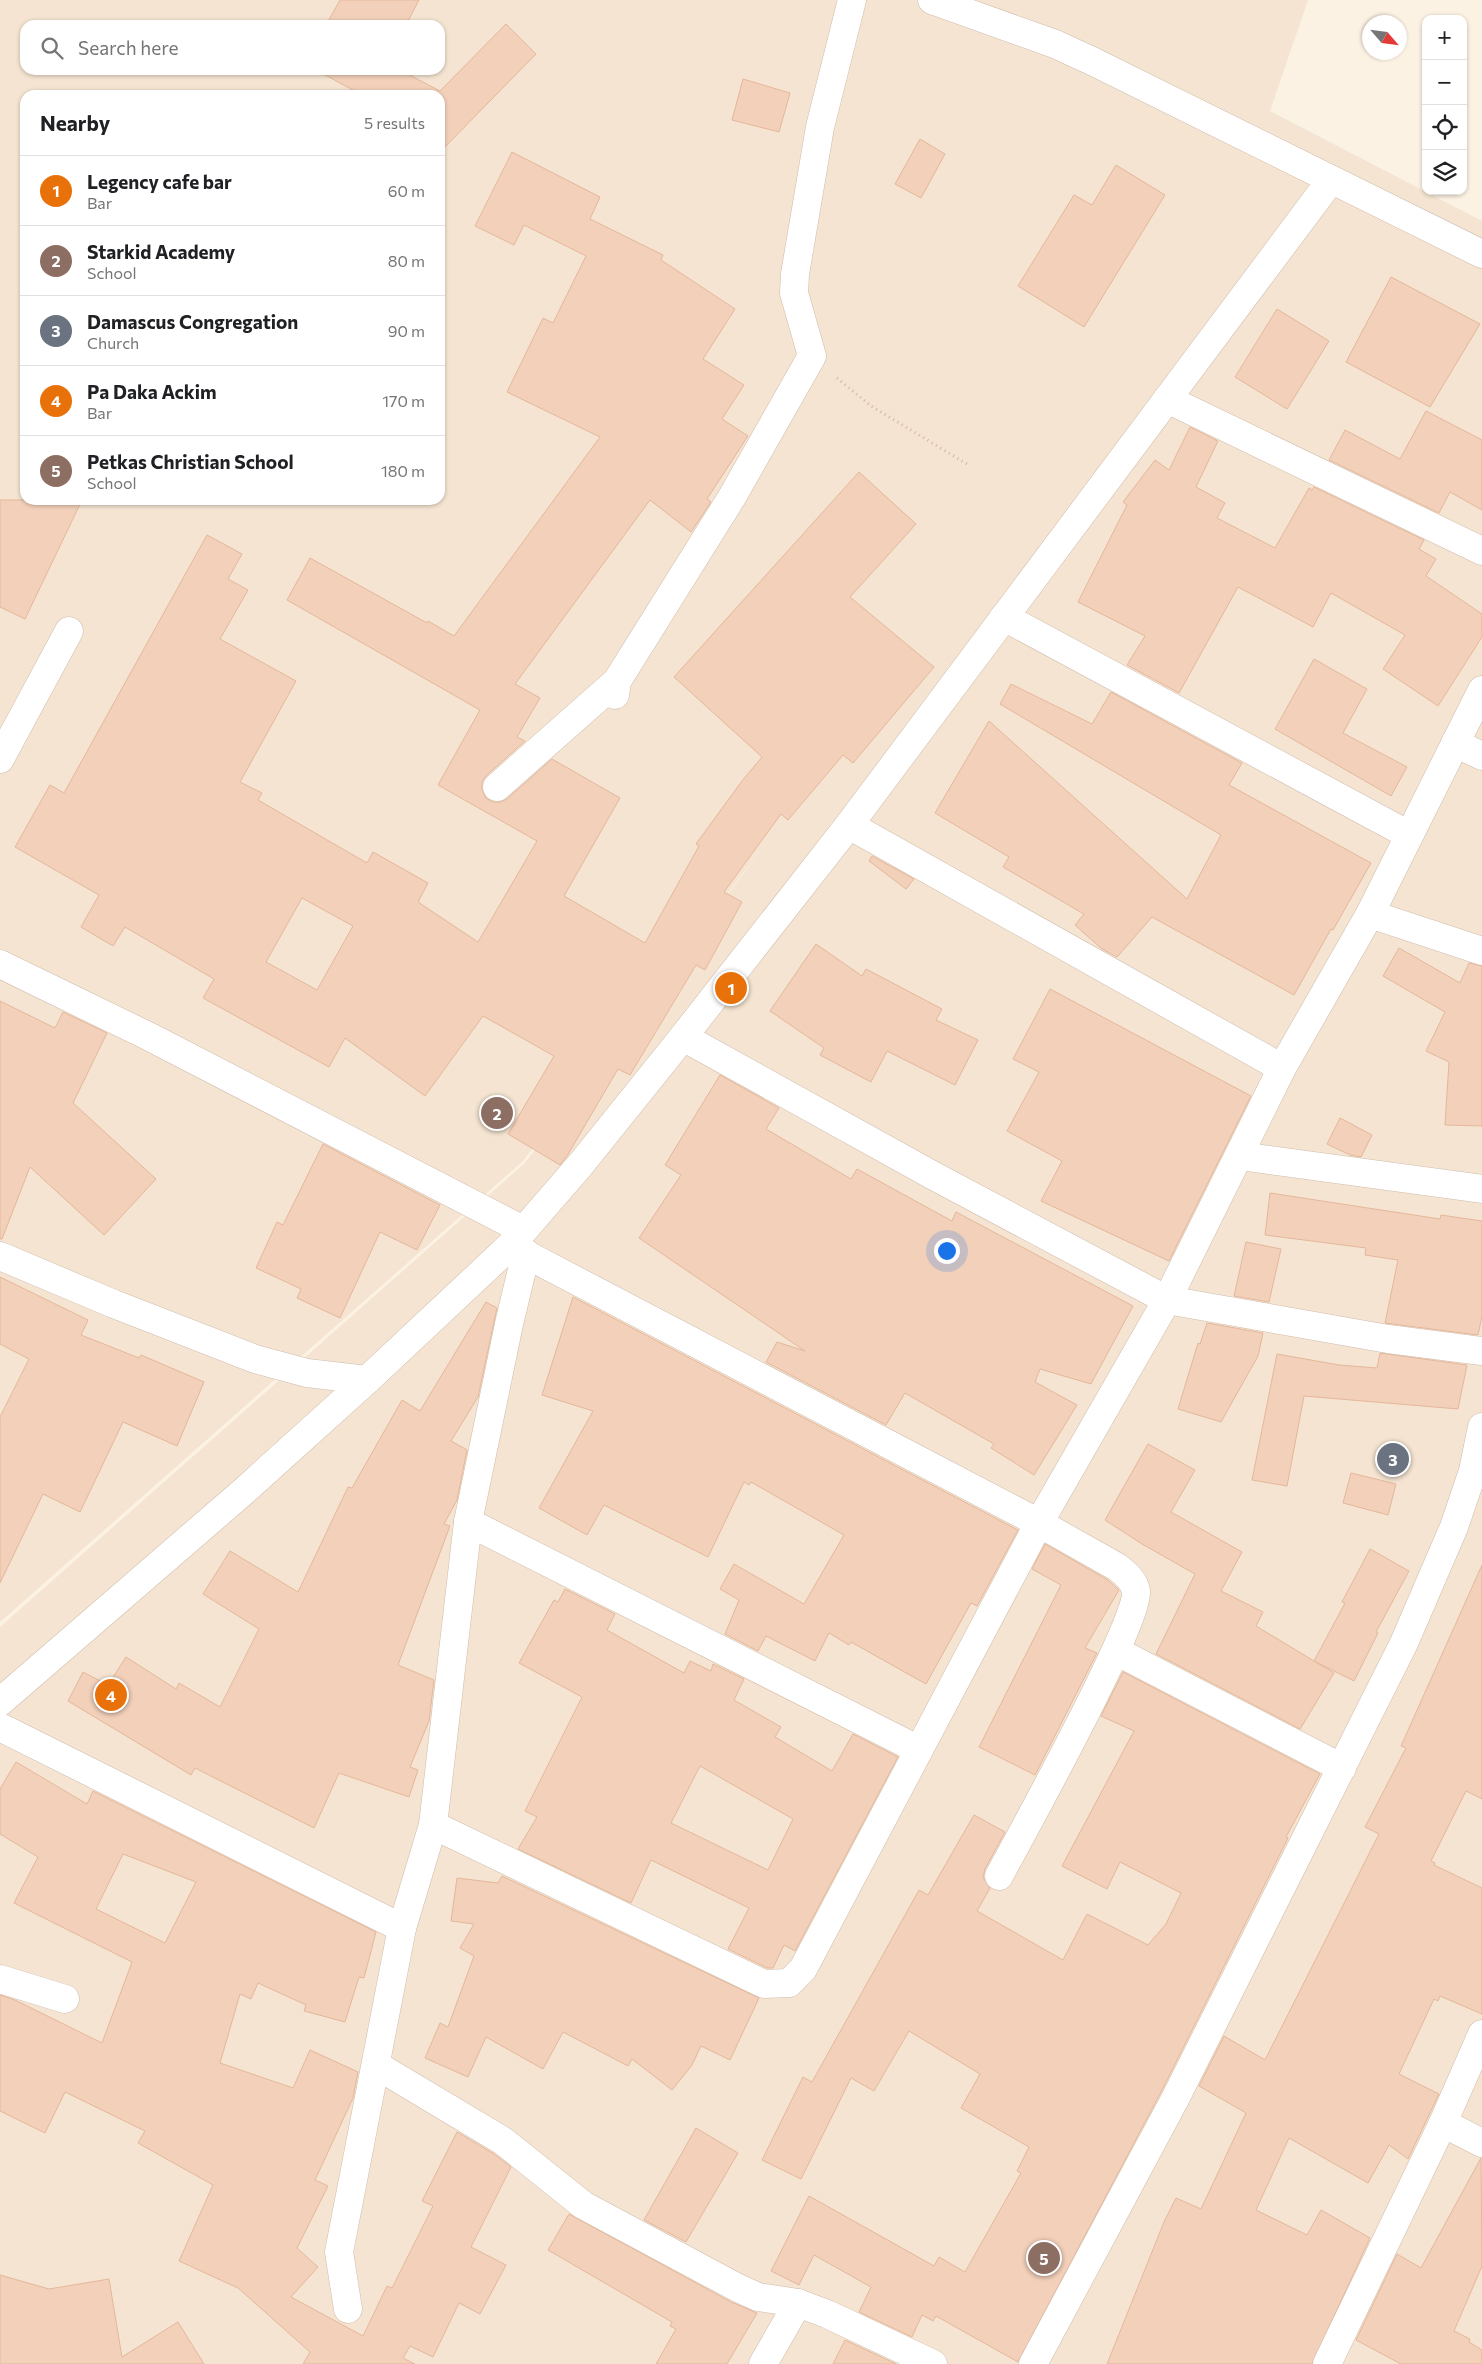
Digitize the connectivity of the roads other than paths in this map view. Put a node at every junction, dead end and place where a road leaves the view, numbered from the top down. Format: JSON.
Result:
{"nodes":[{"id":1,"x":852,"y":0,"type":"edge"},
{"id":2,"x":932,"y":0,"type":"edge"},
{"id":3,"x":1331,"y":180,"type":"junction"},
{"id":4,"x":1482,"y":254,"type":"edge"},
{"id":5,"x":1167,"y":399,"type":"junction"},
{"id":6,"x":1482,"y":551,"type":"edge"},
{"id":7,"x":1004,"y":617,"type":"junction"},
{"id":8,"x":69,"y":631,"type":"dead end"},
{"id":9,"x":1482,"y":690,"type":"edge"},
{"id":10,"x":1455,"y":743,"type":"junction"},
{"id":11,"x":1482,"y":756,"type":"edge"},
{"id":12,"x":0,"y":760,"type":"edge"},
{"id":13,"x":497,"y":787,"type":"dead end"},
{"id":14,"x":849,"y":825,"type":"junction"},
{"id":15,"x":1409,"y":836,"type":"junction"},
{"id":16,"x":1370,"y":914,"type":"junction"},
{"id":17,"x":1482,"y":951,"type":"edge"},
{"id":18,"x":0,"y":964,"type":"edge"},
{"id":19,"x":683,"y":1037,"type":"junction"},
{"id":20,"x":1282,"y":1068,"type":"junction"},
{"id":21,"x":1239,"y":1156,"type":"junction"},
{"id":22,"x":1482,"y":1189,"type":"edge"},
{"id":23,"x":520,"y":1243,"type":"junction"},
{"id":24,"x":0,"y":1256,"type":"edge"},
{"id":25,"x":1167,"y":1300,"type":"junction"},
{"id":26,"x":1482,"y":1351,"type":"edge"},
{"id":27,"x":306,"y":1373,"type":"junction"},
{"id":28,"x":367,"y":1380,"type":"junction"},
{"id":29,"x":329,"y":1414,"type":"junction"},
{"id":30,"x":1482,"y":1427,"type":"edge"},
{"id":31,"x":468,"y":1522,"type":"junction"},
{"id":32,"x":1039,"y":1523,"type":"junction"},
{"id":33,"x":1116,"y":1651,"type":"junction"},
{"id":34,"x":0,"y":1702,"type":"edge"},
{"id":35,"x":0,"y":1727,"type":"edge"},
{"id":36,"x":919,"y":1750,"type":"junction"},
{"id":37,"x":1342,"y":1768,"type":"junction"},
{"id":38,"x":434,"y":1825,"type":"junction"},
{"id":39,"x":999,"y":1876,"type":"dead end"},
{"id":40,"x":402,"y":1928,"type":"junction"},
{"id":41,"x":0,"y":1979,"type":"edge"},
{"id":42,"x":65,"y":1999,"type":"dead end"},
{"id":43,"x":1482,"y":2034,"type":"edge"},
{"id":44,"x":376,"y":2065,"type":"junction"},
{"id":45,"x":1443,"y":2123,"type":"junction"},
{"id":46,"x":1482,"y":2143,"type":"edge"},
{"id":47,"x":798,"y":2303,"type":"junction"},
{"id":48,"x":348,"y":2309,"type":"dead end"},
{"id":49,"x":763,"y":2364,"type":"edge"},
{"id":50,"x":933,"y":2364,"type":"edge"},
{"id":51,"x":1033,"y":2364,"type":"edge"},
{"id":52,"x":1327,"y":2364,"type":"edge"}],
"edges":[{"from":1,"to":13,"type":"street"},
{"from":2,"to":3,"type":"street"},
{"from":3,"to":4,"type":"street"},
{"from":3,"to":5,"type":"street"},
{"from":5,"to":6,"type":"street"},
{"from":5,"to":7,"type":"street"},
{"from":7,"to":14,"type":"street"},
{"from":7,"to":15,"type":"street"},
{"from":8,"to":12,"type":"street"},
{"from":9,"to":10,"type":"street"},
{"from":10,"to":11,"type":"street"},
{"from":10,"to":15,"type":"street"},
{"from":14,"to":19,"type":"street"},
{"from":14,"to":20,"type":"street"},
{"from":15,"to":16,"type":"street"},
{"from":16,"to":17,"type":"street"},
{"from":16,"to":20,"type":"street"},
{"from":18,"to":23,"type":"street"},
{"from":19,"to":23,"type":"street"},
{"from":19,"to":25,"type":"street"},
{"from":20,"to":21,"type":"street"},
{"from":21,"to":22,"type":"street"},
{"from":21,"to":25,"type":"street"},
{"from":23,"to":28,"type":"street"},
{"from":23,"to":31,"type":"street"},
{"from":23,"to":32,"type":"street"},
{"from":24,"to":27,"type":"street"},
{"from":25,"to":26,"type":"street"},
{"from":25,"to":32,"type":"street"},
{"from":27,"to":28,"type":"street"},
{"from":27,"to":29,"type":"street"},
{"from":28,"to":29,"type":"street"},
{"from":29,"to":34,"type":"street"},
{"from":30,"to":37,"type":"street"},
{"from":31,"to":36,"type":"street"},
{"from":31,"to":38,"type":"street"},
{"from":32,"to":33,"type":"street"},
{"from":32,"to":36,"type":"street"},
{"from":33,"to":37,"type":"street"},
{"from":33,"to":39,"type":"street"},
{"from":35,"to":40,"type":"street"},
{"from":36,"to":38,"type":"street"},
{"from":37,"to":51,"type":"street"},
{"from":38,"to":40,"type":"street"},
{"from":40,"to":44,"type":"street"},
{"from":41,"to":42,"type":"street"},
{"from":43,"to":45,"type":"street"},
{"from":44,"to":47,"type":"street"},
{"from":44,"to":48,"type":"street"},
{"from":45,"to":46,"type":"street"},
{"from":45,"to":52,"type":"street"},
{"from":47,"to":49,"type":"street"},
{"from":47,"to":50,"type":"street"}]}
